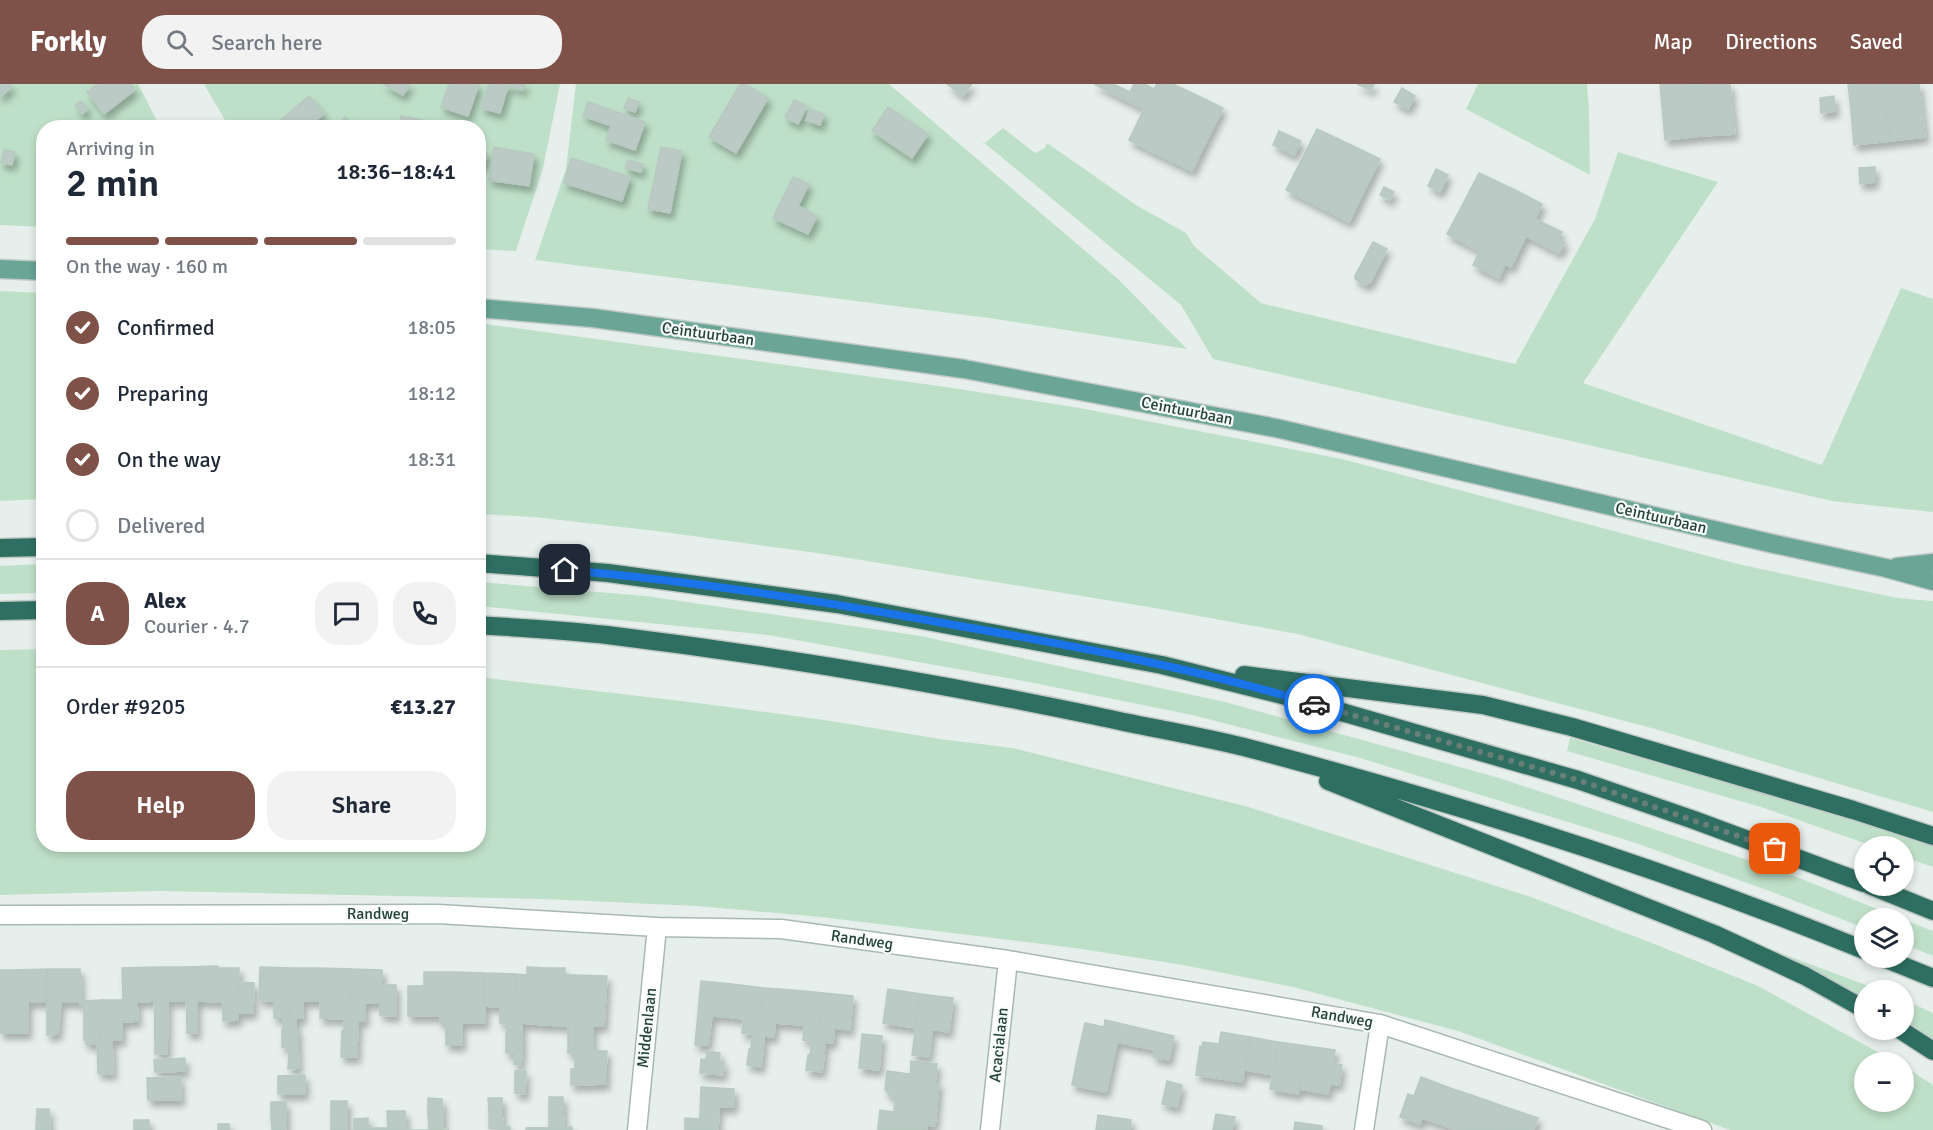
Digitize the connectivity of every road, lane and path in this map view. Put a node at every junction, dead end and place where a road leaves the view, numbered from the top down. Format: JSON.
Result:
{"nodes":[{"id":1,"x":0,"y":269,"type":"edge"},
{"id":2,"x":36,"y":271,"type":"edge"},
{"id":3,"x":486,"y":309,"type":"edge"},
{"id":4,"x":36,"y":547,"type":"edge"},
{"id":5,"x":0,"y":548,"type":"edge"},
{"id":6,"x":486,"y":563,"type":"edge"},
{"id":7,"x":1933,"y":563,"type":"edge"},
{"id":8,"x":1886,"y":568,"type":"junction"},
{"id":9,"x":1933,"y":581,"type":"edge"},
{"id":10,"x":36,"y":610,"type":"edge"},
{"id":11,"x":0,"y":611,"type":"edge"},
{"id":12,"x":486,"y":626,"type":"edge"},
{"id":13,"x":1162,"y":665,"type":"junction"},
{"id":14,"x":1241,"y":747,"type":"junction"},
{"id":15,"x":1933,"y":836,"type":"edge"},
{"id":16,"x":1854,"y":879,"type":"edge"},
{"id":17,"x":1896,"y":896,"type":"edge"},
{"id":18,"x":1933,"y":911,"type":"edge"},
{"id":19,"x":0,"y":915,"type":"edge"},
{"id":20,"x":657,"y":927,"type":"junction"},
{"id":21,"x":1854,"y":946,"type":"edge"},
{"id":22,"x":1008,"y":960,"type":"junction"},
{"id":23,"x":1908,"y":968,"type":"edge"},
{"id":24,"x":1933,"y":978,"type":"edge"},
{"id":25,"x":1854,"y":1004,"type":"edge"},
{"id":26,"x":1380,"y":1024,"type":"junction"},
{"id":27,"x":1914,"y":1039,"type":"edge"},
{"id":28,"x":1933,"y":1051,"type":"edge"},
{"id":29,"x":637,"y":1130,"type":"edge"},
{"id":30,"x":990,"y":1130,"type":"edge"},
{"id":31,"x":1364,"y":1130,"type":"edge"},
{"id":32,"x":1702,"y":1130,"type":"edge"}],
"edges":[{"from":1,"to":2,"type":"main road"},
{"from":3,"to":8,"type":"main road","name":"Ceintuurbaan"},
{"from":4,"to":5,"type":"highway"},
{"from":6,"to":13,"type":"highway"},
{"from":7,"to":8,"type":"main road","name":"Ceintuurbaan"},
{"from":8,"to":9,"type":"main road","name":"Ceintuurbaan"},
{"from":10,"to":11,"type":"highway"},
{"from":12,"to":14,"type":"highway"},
{"from":13,"to":15,"type":"highway"},
{"from":13,"to":16,"type":"highway"},
{"from":14,"to":21,"type":"highway"},
{"from":14,"to":25,"type":"highway"},
{"from":17,"to":18,"type":"highway"},
{"from":19,"to":20,"type":"street","name":"Randweg"},
{"from":20,"to":22,"type":"street","name":"Randweg"},
{"from":20,"to":29,"type":"street","name":"Middenlaan"},
{"from":22,"to":26,"type":"street","name":"Randweg"},
{"from":22,"to":30,"type":"street","name":"Acacialaan"},
{"from":23,"to":24,"type":"highway"},
{"from":26,"to":31,"type":"street"},
{"from":26,"to":32,"type":"street","name":"Randweg"},
{"from":27,"to":28,"type":"highway"}]}
